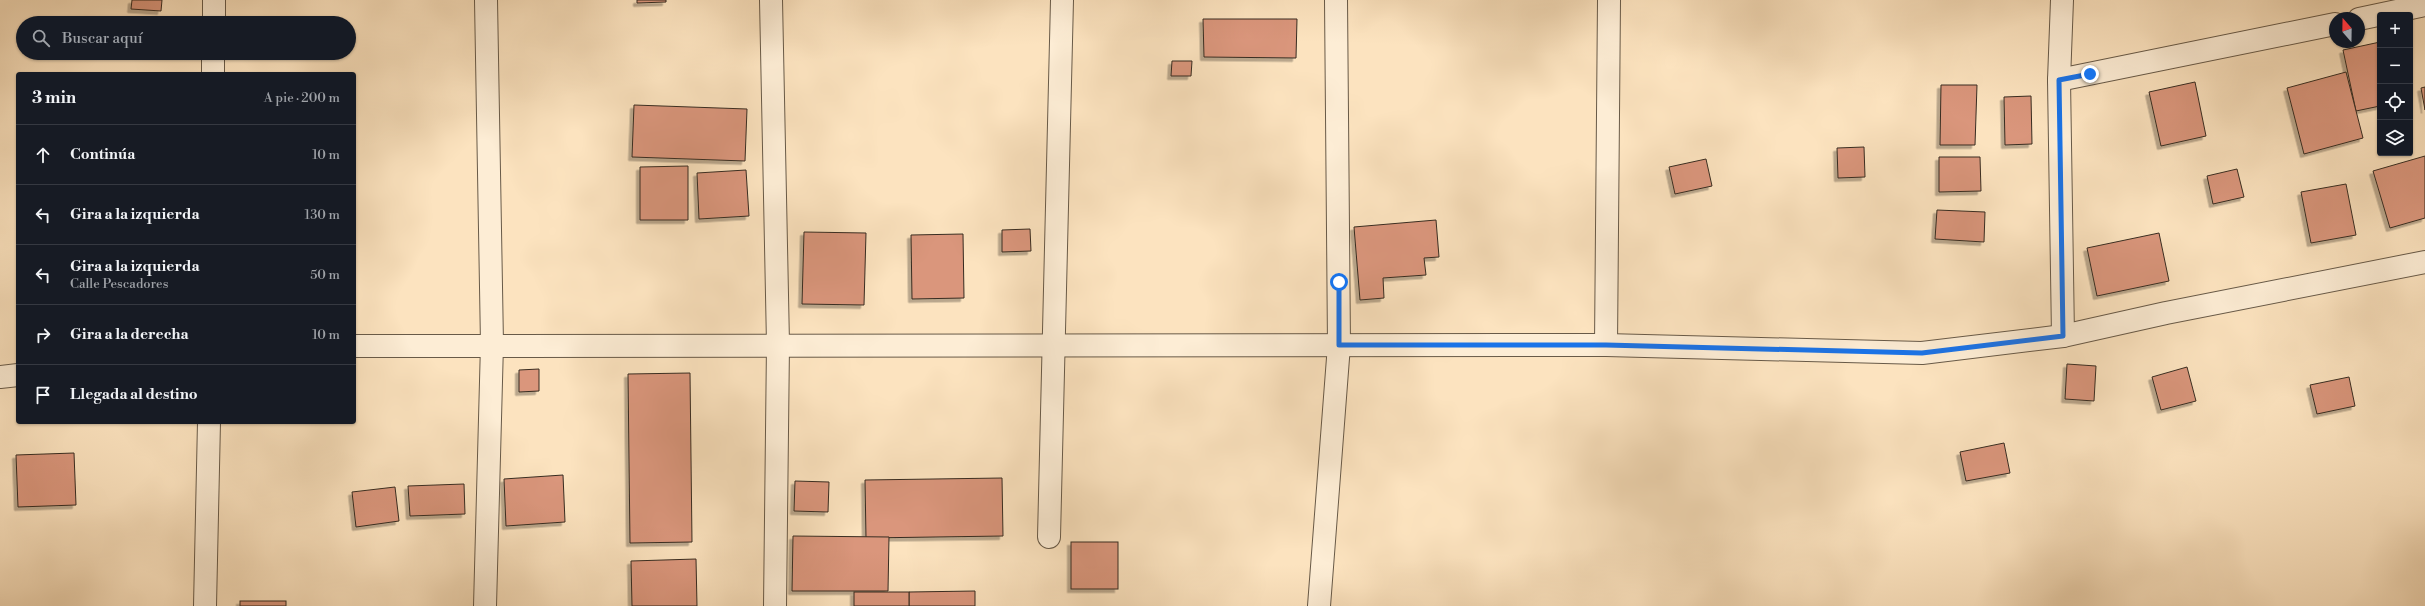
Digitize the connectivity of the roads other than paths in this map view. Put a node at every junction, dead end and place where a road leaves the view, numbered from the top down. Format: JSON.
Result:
{"nodes":[{"id":1,"x":214,"y":0,"type":"edge"},
{"id":2,"x":486,"y":0,"type":"edge"},
{"id":3,"x":771,"y":0,"type":"edge"},
{"id":4,"x":1062,"y":0,"type":"edge"},
{"id":5,"x":1336,"y":0,"type":"edge"},
{"id":6,"x":1609,"y":0,"type":"edge"},
{"id":7,"x":2062,"y":0,"type":"edge"},
{"id":8,"x":2425,"y":5,"type":"edge"},
{"id":9,"x":214,"y":16,"type":"edge"},
{"id":10,"x":2365,"y":18,"type":"edge"},
{"id":11,"x":2329,"y":25,"type":"edge"},
{"id":12,"x":213,"y":60,"type":"edge"},
{"id":13,"x":213,"y":72,"type":"edge"},
{"id":14,"x":2059,"y":80,"type":"junction"},
{"id":15,"x":2425,"y":262,"type":"edge"},
{"id":16,"x":2063,"y":336,"type":"junction"},
{"id":17,"x":492,"y":344,"type":"junction"},
{"id":18,"x":778,"y":344,"type":"junction"},
{"id":19,"x":1054,"y":344,"type":"junction"},
{"id":20,"x":1339,"y":345,"type":"junction"},
{"id":21,"x":1606,"y":345,"type":"junction"},
{"id":22,"x":356,"y":346,"type":"edge"},
{"id":23,"x":16,"y":375,"type":"edge"},
{"id":24,"x":0,"y":377,"type":"edge"},
{"id":25,"x":209,"y":424,"type":"edge"},
{"id":26,"x":1049,"y":537,"type":"dead end"},
{"id":27,"x":205,"y":606,"type":"edge"},
{"id":28,"x":485,"y":606,"type":"edge"},
{"id":29,"x":775,"y":606,"type":"edge"},
{"id":30,"x":1319,"y":606,"type":"edge"}],
"edges":[{"from":1,"to":9,"type":"street"},
{"from":2,"to":17,"type":"street"},
{"from":3,"to":18,"type":"street"},
{"from":4,"to":19,"type":"street"},
{"from":5,"to":20,"type":"street"},
{"from":6,"to":21,"type":"street"},
{"from":7,"to":14,"type":"street"},
{"from":8,"to":10,"type":"street"},
{"from":11,"to":14,"type":"street"},
{"from":12,"to":13,"type":"street"},
{"from":14,"to":16,"type":"street"},
{"from":15,"to":16,"type":"street"},
{"from":16,"to":21,"type":"street"},
{"from":17,"to":18,"type":"street"},
{"from":17,"to":22,"type":"street"},
{"from":17,"to":28,"type":"street"},
{"from":18,"to":19,"type":"street"},
{"from":18,"to":29,"type":"street"},
{"from":19,"to":20,"type":"street"},
{"from":19,"to":26,"type":"street"},
{"from":20,"to":21,"type":"street"},
{"from":20,"to":30,"type":"street"},
{"from":23,"to":24,"type":"street"},
{"from":25,"to":27,"type":"street"}]}
